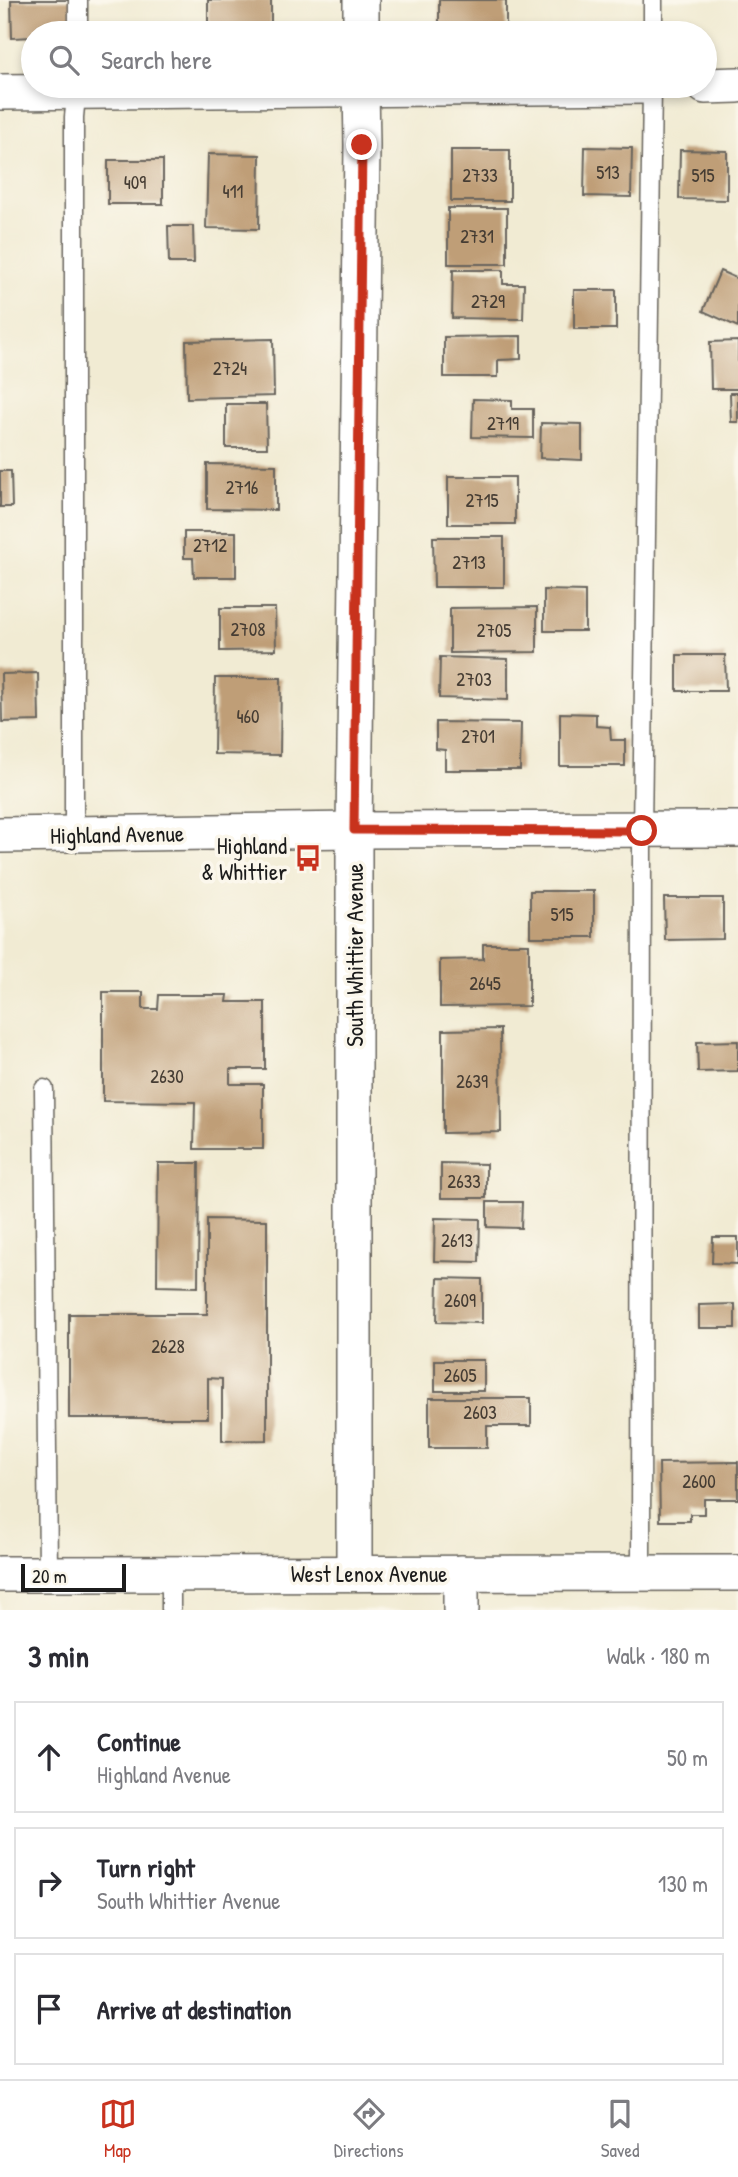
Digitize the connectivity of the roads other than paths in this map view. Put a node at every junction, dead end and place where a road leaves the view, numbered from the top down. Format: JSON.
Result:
{"nodes":[{"id":1,"x":78,"y":0,"type":"edge"},
{"id":2,"x":362,"y":0,"type":"edge"},
{"id":3,"x":653,"y":0,"type":"edge"},
{"id":4,"x":78,"y":21,"type":"edge"},
{"id":5,"x":361,"y":21,"type":"edge"},
{"id":6,"x":653,"y":21,"type":"edge"},
{"id":7,"x":738,"y":85,"type":"edge"},
{"id":8,"x":717,"y":86,"type":"edge"},
{"id":9,"x":21,"y":91,"type":"edge"},
{"id":10,"x":0,"y":92,"type":"edge"},
{"id":11,"x":76,"y":98,"type":"edge"},
{"id":12,"x":361,"y":98,"type":"edge"},
{"id":13,"x":652,"y":98,"type":"edge"},
{"id":14,"x":738,"y":829,"type":"edge"},
{"id":15,"x":354,"y":830,"type":"junction"},
{"id":16,"x":642,"y":831,"type":"junction"},
{"id":17,"x":74,"y":834,"type":"junction"},
{"id":18,"x":0,"y":835,"type":"edge"},
{"id":19,"x":44,"y":1089,"type":"dead end"},
{"id":20,"x":48,"y":1573,"type":"junction"},
{"id":21,"x":171,"y":1573,"type":"junction"},
{"id":22,"x":354,"y":1573,"type":"junction"},
{"id":23,"x":461,"y":1573,"type":"junction"},
{"id":24,"x":738,"y":1573,"type":"edge"},
{"id":25,"x":0,"y":1574,"type":"edge"},
{"id":26,"x":641,"y":1574,"type":"junction"},
{"id":27,"x":171,"y":1610,"type":"edge"},
{"id":28,"x":461,"y":1610,"type":"edge"}],
"edges":[{"from":1,"to":4,"type":"lane"},
{"from":2,"to":5,"type":"street"},
{"from":3,"to":6,"type":"lane"},
{"from":7,"to":8,"type":"street"},
{"from":9,"to":10,"type":"street"},
{"from":11,"to":17,"type":"lane"},
{"from":12,"to":15,"type":"street","name":"South Whittier Avenue"},
{"from":13,"to":16,"type":"lane"},
{"from":14,"to":16,"type":"street","name":"Highland Avenue"},
{"from":15,"to":16,"type":"street","name":"Highland Avenue"},
{"from":15,"to":17,"type":"street","name":"Highland Avenue"},
{"from":15,"to":22,"type":"street","name":"South Whittier Avenue"},
{"from":16,"to":26,"type":"lane"},
{"from":17,"to":18,"type":"street","name":"Highland Avenue"},
{"from":19,"to":20,"type":"lane"},
{"from":20,"to":21,"type":"street","name":"West Lenox Avenue"},
{"from":20,"to":25,"type":"street","name":"West Lenox Avenue"},
{"from":21,"to":22,"type":"street","name":"West Lenox Avenue"},
{"from":21,"to":27,"type":"lane"},
{"from":22,"to":23,"type":"street","name":"West Lenox Avenue"},
{"from":23,"to":26,"type":"street","name":"West Lenox Avenue"},
{"from":23,"to":28,"type":"street"},
{"from":24,"to":26,"type":"street","name":"West Lenox Avenue"}]}
